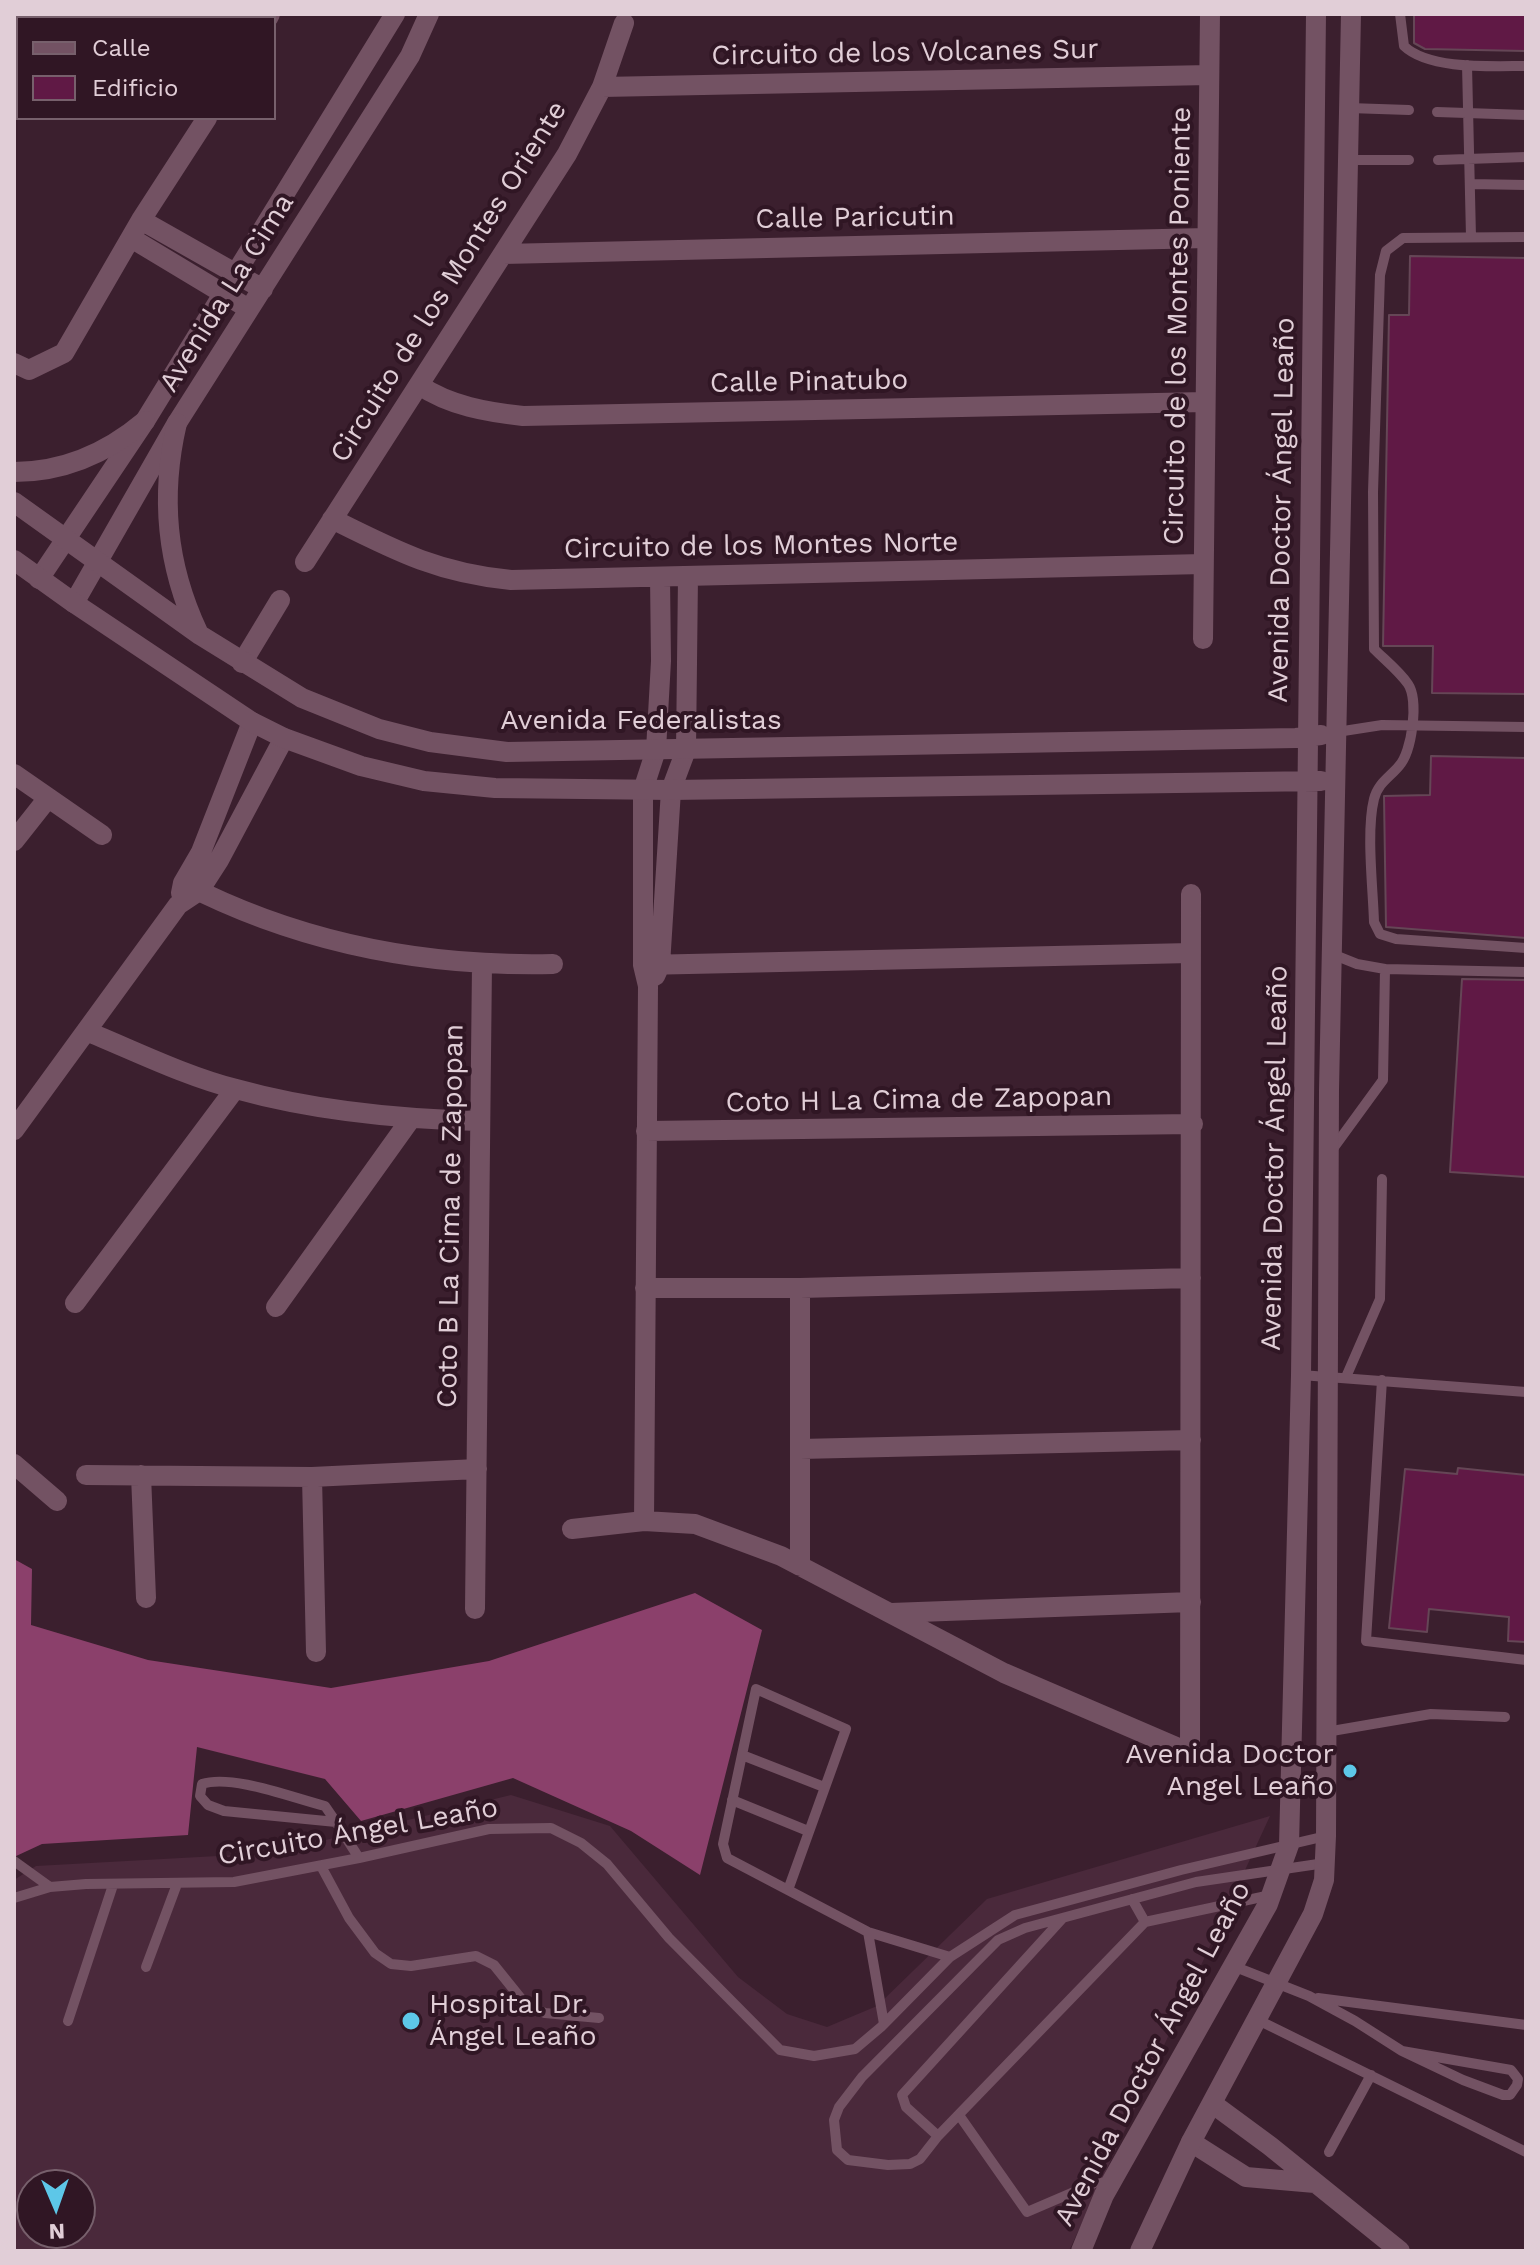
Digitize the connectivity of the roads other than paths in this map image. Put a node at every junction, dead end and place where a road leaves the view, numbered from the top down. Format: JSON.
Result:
{"nodes":[{"id":1,"x":395,"y":14,"type":"edge"},
{"id":2,"x":429,"y":14,"type":"edge"},
{"id":3,"x":1210,"y":14,"type":"edge"},
{"id":4,"x":1316,"y":14,"type":"edge"},
{"id":5,"x":1351,"y":14,"type":"edge"},
{"id":6,"x":1400,"y":14,"type":"edge"},
{"id":7,"x":624,"y":23,"type":"dead end"},
{"id":8,"x":1467,"y":65,"type":"junction"},
{"id":9,"x":1526,"y":66,"type":"edge"},
{"id":10,"x":1209,"y":75,"type":"junction"},
{"id":11,"x":602,"y":87,"type":"junction"},
{"id":12,"x":1349,"y":108,"type":"junction"},
{"id":13,"x":1409,"y":110,"type":"dead end"},
{"id":14,"x":1437,"y":112,"type":"dead end"},
{"id":15,"x":1468,"y":113,"type":"junction"},
{"id":16,"x":1526,"y":115,"type":"edge"},
{"id":17,"x":206,"y":120,"type":"edge"},
{"id":18,"x":1470,"y":157,"type":"junction"},
{"id":19,"x":1526,"y":157,"type":"edge"},
{"id":20,"x":1349,"y":160,"type":"junction"},
{"id":21,"x":1409,"y":160,"type":"dead end"},
{"id":22,"x":1438,"y":160,"type":"dead end"},
{"id":23,"x":1470,"y":184,"type":"junction"},
{"id":24,"x":1526,"y":185,"type":"edge"},
{"id":25,"x":141,"y":220,"type":"junction"},
{"id":26,"x":1471,"y":237,"type":"junction"},
{"id":27,"x":1526,"y":237,"type":"edge"},
{"id":28,"x":131,"y":238,"type":"junction"},
{"id":29,"x":174,"y":238,"type":"junction"},
{"id":30,"x":1207,"y":238,"type":"junction"},
{"id":31,"x":503,"y":254,"type":"junction"},
{"id":32,"x":206,"y":256,"type":"junction"},
{"id":33,"x":163,"y":257,"type":"junction"},
{"id":34,"x":235,"y":273,"type":"junction"},
{"id":35,"x":194,"y":276,"type":"junction"},
{"id":36,"x":263,"y":289,"type":"junction"},
{"id":37,"x":222,"y":293,"type":"junction"},
{"id":38,"x":249,"y":309,"type":"junction"},
{"id":39,"x":14,"y":363,"type":"edge"},
{"id":40,"x":419,"y":385,"type":"junction"},
{"id":41,"x":1205,"y":402,"type":"junction"},
{"id":42,"x":145,"y":421,"type":"junction"},
{"id":43,"x":177,"y":423,"type":"junction"},
{"id":44,"x":14,"y":472,"type":"edge"},
{"id":45,"x":1310,"y":474,"type":"junction"},
{"id":46,"x":1342,"y":475,"type":"junction"},
{"id":47,"x":14,"y":502,"type":"edge"},
{"id":48,"x":332,"y":519,"type":"junction"},
{"id":49,"x":65,"y":539,"type":"junction"},
{"id":50,"x":14,"y":560,"type":"edge"},
{"id":51,"x":98,"y":562,"type":"junction"},
{"id":52,"x":305,"y":562,"type":"dead end"},
{"id":53,"x":1203,"y":564,"type":"junction"},
{"id":54,"x":688,"y":576,"type":"junction"},
{"id":55,"x":660,"y":577,"type":"junction"},
{"id":56,"x":39,"y":579,"type":"junction"},
{"id":57,"x":280,"y":600,"type":"dead end"},
{"id":58,"x":74,"y":603,"type":"junction"},
{"id":59,"x":200,"y":635,"type":"junction"},
{"id":60,"x":1203,"y":639,"type":"dead end"},
{"id":61,"x":242,"y":663,"type":"junction"},
{"id":62,"x":688,"y":678,"type":"junction"},
{"id":63,"x":660,"y":679,"type":"junction"},
{"id":64,"x":252,"y":722,"type":"junction"},
{"id":65,"x":1413,"y":724,"type":"junction"},
{"id":66,"x":1526,"y":727,"type":"edge"},
{"id":67,"x":1337,"y":732,"type":"junction"},
{"id":68,"x":284,"y":738,"type":"junction"},
{"id":69,"x":1308,"y":738,"type":"junction"},
{"id":70,"x":656,"y":750,"type":"junction"},
{"id":71,"x":686,"y":750,"type":"junction"},
{"id":72,"x":14,"y":774,"type":"edge"},
{"id":73,"x":1336,"y":780,"type":"junction"},
{"id":74,"x":1307,"y":781,"type":"junction"},
{"id":75,"x":643,"y":790,"type":"junction"},
{"id":76,"x":671,"y":790,"type":"junction"},
{"id":77,"x":48,"y":798,"type":"junction"},
{"id":78,"x":102,"y":835,"type":"dead end"},
{"id":79,"x":14,"y":841,"type":"edge"},
{"id":80,"x":191,"y":887,"type":"junction"},
{"id":81,"x":1191,"y":894,"type":"dead end"},
{"id":82,"x":1526,"y":948,"type":"edge"},
{"id":83,"x":1191,"y":953,"type":"junction"},
{"id":84,"x":1332,"y":954,"type":"junction"},
{"id":85,"x":482,"y":964,"type":"junction"},
{"id":86,"x":553,"y":964,"type":"dead end"},
{"id":87,"x":1385,"y":969,"type":"junction"},
{"id":88,"x":650,"y":972,"type":"junction"},
{"id":89,"x":1526,"y":972,"type":"edge"},
{"id":90,"x":86,"y":1031,"type":"junction"},
{"id":91,"x":235,"y":1089,"type":"junction"},
{"id":92,"x":410,"y":1120,"type":"junction"},
{"id":93,"x":480,"y":1121,"type":"junction"},
{"id":94,"x":1193,"y":1124,"type":"junction"},
{"id":95,"x":14,"y":1130,"type":"edge"},
{"id":96,"x":646,"y":1131,"type":"junction"},
{"id":97,"x":1329,"y":1155,"type":"junction"},
{"id":98,"x":1382,"y":1179,"type":"dead end"},
{"id":99,"x":1191,"y":1278,"type":"junction"},
{"id":100,"x":645,"y":1288,"type":"junction"},
{"id":101,"x":800,"y":1288,"type":"junction"},
{"id":102,"x":75,"y":1303,"type":"dead end"},
{"id":103,"x":276,"y":1307,"type":"dead end"},
{"id":104,"x":1301,"y":1375,"type":"junction"},
{"id":105,"x":1336,"y":1377,"type":"junction"},
{"id":106,"x":1382,"y":1380,"type":"junction"},
{"id":107,"x":1526,"y":1392,"type":"edge"},
{"id":108,"x":1191,"y":1440,"type":"junction"},
{"id":109,"x":800,"y":1449,"type":"junction"},
{"id":110,"x":14,"y":1464,"type":"edge"},
{"id":111,"x":477,"y":1469,"type":"junction"},
{"id":112,"x":86,"y":1475,"type":"dead end"},
{"id":113,"x":141,"y":1475,"type":"junction"},
{"id":114,"x":312,"y":1477,"type":"junction"},
{"id":115,"x":57,"y":1501,"type":"dead end"},
{"id":116,"x":644,"y":1521,"type":"junction"},
{"id":117,"x":572,"y":1529,"type":"dead end"},
{"id":118,"x":800,"y":1566,"type":"junction"},
{"id":119,"x":146,"y":1598,"type":"dead end"},
{"id":120,"x":1191,"y":1602,"type":"junction"},
{"id":121,"x":475,"y":1609,"type":"dead end"},
{"id":122,"x":889,"y":1613,"type":"junction"},
{"id":123,"x":316,"y":1652,"type":"dead end"},
{"id":124,"x":1526,"y":1660,"type":"edge"},
{"id":125,"x":1505,"y":1717,"type":"dead end"},
{"id":126,"x":1326,"y":1732,"type":"junction"},
{"id":127,"x":742,"y":1755,"type":"junction"},
{"id":128,"x":824,"y":1787,"type":"junction"},
{"id":129,"x":732,"y":1800,"type":"junction"},
{"id":130,"x":336,"y":1822,"type":"junction"},
{"id":131,"x":808,"y":1831,"type":"junction"},
{"id":132,"x":1326,"y":1836,"type":"junction"},
{"id":133,"x":1289,"y":1845,"type":"junction"},
{"id":134,"x":359,"y":1858,"type":"junction"},
{"id":135,"x":14,"y":1861,"type":"edge"},
{"id":136,"x":1325,"y":1863,"type":"junction"},
{"id":137,"x":321,"y":1866,"type":"junction"},
{"id":138,"x":1281,"y":1869,"type":"junction"},
{"id":139,"x":177,"y":1884,"type":"junction"},
{"id":140,"x":113,"y":1885,"type":"junction"},
{"id":141,"x":50,"y":1887,"type":"junction"},
{"id":142,"x":788,"y":1890,"type":"junction"},
{"id":143,"x":1271,"y":1895,"type":"junction"},
{"id":144,"x":14,"y":1898,"type":"edge"},
{"id":145,"x":1132,"y":1899,"type":"junction"},
{"id":146,"x":1063,"y":1918,"type":"junction"},
{"id":147,"x":1145,"y":1922,"type":"junction"},
{"id":148,"x":868,"y":1932,"type":"junction"},
{"id":149,"x":950,"y":1957,"type":"junction"},
{"id":150,"x":1233,"y":1966,"type":"junction"},
{"id":151,"x":146,"y":1967,"type":"dead end"},
{"id":152,"x":1277,"y":1983,"type":"junction"},
{"id":153,"x":1309,"y":1996,"type":"junction"},
{"id":154,"x":1359,"y":2003,"type":"junction"},
{"id":155,"x":599,"y":2018,"type":"dead end"},
{"id":156,"x":1258,"y":2020,"type":"junction"},
{"id":157,"x":68,"y":2021,"type":"dead end"},
{"id":158,"x":1355,"y":2021,"type":"junction"},
{"id":159,"x":884,"y":2024,"type":"junction"},
{"id":160,"x":1526,"y":2025,"type":"edge"},
{"id":161,"x":1402,"y":2051,"type":"junction"},
{"id":162,"x":1371,"y":2075,"type":"junction"},
{"id":163,"x":1213,"y":2104,"type":"junction"},
{"id":164,"x":959,"y":2115,"type":"junction"},
{"id":165,"x":938,"y":2136,"type":"junction"},
{"id":166,"x":1191,"y":2142,"type":"junction"},
{"id":167,"x":1329,"y":2152,"type":"dead end"},
{"id":168,"x":1526,"y":2152,"type":"edge"},
{"id":169,"x":1315,"y":2183,"type":"junction"},
{"id":170,"x":1110,"y":2184,"type":"junction"},
{"id":171,"x":1081,"y":2251,"type":"edge"},
{"id":172,"x":1140,"y":2251,"type":"edge"},
{"id":173,"x":1400,"y":2251,"type":"edge"}],
"edges":[{"from":1,"to":34,"type":"street","name":"Avenida La Cima"},
{"from":2,"to":36,"type":"street","name":"Avenida La Cima"},
{"from":3,"to":10,"type":"street","name":"Circuito de los Montes Poniente"},
{"from":4,"to":45,"type":"street","name":"Avenida Doctor Ángel Leaño"},
{"from":5,"to":12,"type":"street","name":"Avenida Doctor Ángel Leaño"},
{"from":6,"to":8,"type":"lane"},
{"from":7,"to":11,"type":"street","name":"Circuito de los Montes Oriente"},
{"from":8,"to":9,"type":"lane"},
{"from":8,"to":15,"type":"lane"},
{"from":10,"to":11,"type":"street","name":"Circuito de los Volcanes Sur"},
{"from":10,"to":30,"type":"street","name":"Circuito de los Montes Poniente"},
{"from":11,"to":31,"type":"street","name":"Circuito de los Montes Oriente"},
{"from":12,"to":13,"type":"lane"},
{"from":12,"to":20,"type":"street","name":"Avenida Doctor Ángel Leaño"},
{"from":14,"to":15,"type":"lane"},
{"from":15,"to":16,"type":"lane"},
{"from":15,"to":18,"type":"lane"},
{"from":17,"to":25,"type":"street"},
{"from":18,"to":19,"type":"lane"},
{"from":18,"to":22,"type":"lane"},
{"from":18,"to":23,"type":"lane"},
{"from":20,"to":21,"type":"lane"},
{"from":20,"to":46,"type":"street","name":"Avenida Doctor Ángel Leaño"},
{"from":23,"to":24,"type":"lane"},
{"from":23,"to":26,"type":"lane"},
{"from":25,"to":28,"type":"street"},
{"from":25,"to":29,"type":"street"},
{"from":26,"to":27,"type":"lane"},
{"from":26,"to":65,"type":"lane"},
{"from":28,"to":33,"type":"street"},
{"from":28,"to":39,"type":"street"},
{"from":29,"to":32,"type":"street"},
{"from":29,"to":33,"type":"street"},
{"from":30,"to":31,"type":"street","name":"Calle Paricutin"},
{"from":30,"to":41,"type":"street","name":"Circuito de los Montes Poniente"},
{"from":31,"to":40,"type":"street","name":"Circuito de los Montes Oriente"},
{"from":32,"to":34,"type":"street"},
{"from":32,"to":35,"type":"street"},
{"from":33,"to":35,"type":"street"},
{"from":34,"to":36,"type":"street"},
{"from":34,"to":37,"type":"street","name":"Avenida La Cima"},
{"from":35,"to":37,"type":"street"},
{"from":36,"to":38,"type":"street","name":"Avenida La Cima"},
{"from":37,"to":38,"type":"street"},
{"from":37,"to":42,"type":"street","name":"Avenida La Cima"},
{"from":38,"to":43,"type":"street","name":"Avenida La Cima"},
{"from":40,"to":41,"type":"street","name":"Calle Pinatubo"},
{"from":40,"to":48,"type":"street","name":"Circuito de los Montes Oriente"},
{"from":41,"to":53,"type":"street","name":"Circuito de los Montes Poniente"},
{"from":42,"to":44,"type":"street"},
{"from":42,"to":49,"type":"street","name":"Avenida La Cima"},
{"from":43,"to":51,"type":"street","name":"Avenida La Cima"},
{"from":43,"to":59,"type":"street"},
{"from":45,"to":46,"type":"street"},
{"from":45,"to":69,"type":"street","name":"Avenida Doctor Ángel Leaño"},
{"from":46,"to":67,"type":"street","name":"Avenida Doctor Ángel Leaño"},
{"from":47,"to":49,"type":"street","name":"Avenida Federalistas"},
{"from":48,"to":52,"type":"street","name":"Circuito de los Montes Oriente"},
{"from":48,"to":55,"type":"street","name":"Circuito de los Montes Norte"},
{"from":49,"to":51,"type":"street","name":"Avenida Federalistas"},
{"from":49,"to":56,"type":"street","name":"Avenida La Cima"},
{"from":50,"to":56,"type":"street"},
{"from":51,"to":58,"type":"street","name":"Avenida La Cima"},
{"from":51,"to":59,"type":"street","name":"Avenida Federalistas"},
{"from":53,"to":54,"type":"street","name":"Circuito de los Montes Norte"},
{"from":53,"to":60,"type":"street","name":"Circuito de los Montes Poniente"},
{"from":54,"to":55,"type":"street","name":"Circuito de los Montes Norte"},
{"from":54,"to":62,"type":"street"},
{"from":55,"to":63,"type":"street"},
{"from":56,"to":58,"type":"street"},
{"from":57,"to":61,"type":"street"},
{"from":58,"to":64,"type":"street"},
{"from":59,"to":61,"type":"street","name":"Avenida Federalistas"},
{"from":61,"to":70,"type":"street","name":"Avenida Federalistas"},
{"from":62,"to":63,"type":"street"},
{"from":62,"to":71,"type":"street"},
{"from":63,"to":70,"type":"street"},
{"from":64,"to":68,"type":"street"},
{"from":64,"to":80,"type":"street"},
{"from":65,"to":66,"type":"lane"},
{"from":65,"to":67,"type":"lane"},
{"from":65,"to":82,"type":"lane"},
{"from":67,"to":69,"type":"street","name":"Avenida Federalistas"},
{"from":67,"to":73,"type":"street","name":"Avenida Doctor Ángel Leaño"},
{"from":68,"to":75,"type":"street"},
{"from":68,"to":80,"type":"street"},
{"from":69,"to":71,"type":"street","name":"Avenida Federalistas"},
{"from":69,"to":74,"type":"street","name":"Avenida Doctor Ángel Leaño"},
{"from":70,"to":71,"type":"street","name":"Avenida Federalistas"},
{"from":70,"to":75,"type":"street"},
{"from":71,"to":76,"type":"street"},
{"from":72,"to":77,"type":"street"},
{"from":73,"to":74,"type":"street"},
{"from":73,"to":84,"type":"street","name":"Avenida Doctor Ángel Leaño"},
{"from":74,"to":76,"type":"street"},
{"from":74,"to":104,"type":"street","name":"Avenida Doctor Ángel Leaño"},
{"from":75,"to":76,"type":"street"},
{"from":75,"to":88,"type":"street"},
{"from":76,"to":88,"type":"street"},
{"from":77,"to":78,"type":"street"},
{"from":77,"to":79,"type":"street"},
{"from":80,"to":85,"type":"street"},
{"from":80,"to":90,"type":"street"},
{"from":81,"to":83,"type":"street"},
{"from":83,"to":88,"type":"street"},
{"from":83,"to":94,"type":"street"},
{"from":84,"to":87,"type":"lane"},
{"from":84,"to":97,"type":"street","name":"Avenida Doctor Ángel Leaño"},
{"from":85,"to":86,"type":"street"},
{"from":85,"to":93,"type":"street","name":"Coto B La Cima de Zapopan"},
{"from":87,"to":89,"type":"lane"},
{"from":87,"to":97,"type":"lane"},
{"from":88,"to":96,"type":"street"},
{"from":90,"to":91,"type":"street"},
{"from":90,"to":95,"type":"street"},
{"from":91,"to":92,"type":"street"},
{"from":91,"to":102,"type":"street"},
{"from":92,"to":93,"type":"street"},
{"from":92,"to":103,"type":"street"},
{"from":93,"to":111,"type":"street","name":"Coto B La Cima de Zapopan"},
{"from":94,"to":96,"type":"street","name":"Coto H La Cima de Zapopan"},
{"from":94,"to":99,"type":"street"},
{"from":96,"to":100,"type":"street"},
{"from":97,"to":105,"type":"street","name":"Avenida Doctor Ángel Leaño"},
{"from":98,"to":105,"type":"lane"},
{"from":99,"to":101,"type":"street"},
{"from":99,"to":108,"type":"street"},
{"from":100,"to":101,"type":"street"},
{"from":100,"to":116,"type":"street"},
{"from":101,"to":109,"type":"street"},
{"from":104,"to":105,"type":"lane"},
{"from":104,"to":133,"type":"street","name":"Avenida Doctor Ángel Leaño"},
{"from":105,"to":106,"type":"lane"},
{"from":105,"to":126,"type":"street","name":"Avenida Doctor Ángel Leaño"},
{"from":106,"to":107,"type":"lane"},
{"from":106,"to":124,"type":"lane"},
{"from":108,"to":109,"type":"street"},
{"from":108,"to":120,"type":"street"},
{"from":109,"to":118,"type":"street"},
{"from":110,"to":115,"type":"street"},
{"from":111,"to":114,"type":"street"},
{"from":111,"to":121,"type":"street","name":"Coto B La Cima de Zapopan"},
{"from":112,"to":113,"type":"street"},
{"from":113,"to":114,"type":"street"},
{"from":113,"to":119,"type":"street"},
{"from":114,"to":123,"type":"street"},
{"from":116,"to":117,"type":"street"},
{"from":116,"to":118,"type":"street"},
{"from":118,"to":122,"type":"street"},
{"from":120,"to":122,"type":"street"},
{"from":120,"to":122,"type":"street"},
{"from":125,"to":126,"type":"lane"},
{"from":126,"to":132,"type":"street","name":"Avenida Doctor Ángel Leaño"},
{"from":127,"to":128,"type":"lane"},
{"from":127,"to":128,"type":"lane"},
{"from":127,"to":129,"type":"lane"},
{"from":128,"to":131,"type":"lane"},
{"from":129,"to":131,"type":"lane"},
{"from":129,"to":142,"type":"lane"},
{"from":130,"to":130,"type":"lane"},
{"from":130,"to":134,"type":"lane"},
{"from":131,"to":142,"type":"lane"},
{"from":132,"to":133,"type":"lane","name":"Circuito Ángel Leaño"},
{"from":132,"to":136,"type":"street","name":"Avenida Doctor Ángel Leaño"},
{"from":133,"to":138,"type":"street","name":"Avenida Doctor Ángel Leaño"},
{"from":133,"to":149,"type":"lane","name":"Circuito Ángel Leaño"},
{"from":134,"to":137,"type":"lane","name":"Circuito Ángel Leaño"},
{"from":134,"to":159,"type":"lane","name":"Circuito Ángel Leaño"},
{"from":135,"to":141,"type":"lane"},
{"from":136,"to":138,"type":"lane"},
{"from":136,"to":152,"type":"street","name":"Avenida Doctor Ángel Leaño"},
{"from":137,"to":139,"type":"lane","name":"Circuito Ángel Leaño"},
{"from":137,"to":155,"type":"lane"},
{"from":138,"to":143,"type":"street","name":"Avenida Doctor Ángel Leaño"},
{"from":138,"to":145,"type":"lane"},
{"from":139,"to":140,"type":"lane","name":"Circuito Ángel Leaño"},
{"from":139,"to":151,"type":"lane"},
{"from":140,"to":141,"type":"lane","name":"Circuito Ángel Leaño"},
{"from":140,"to":157,"type":"lane"},
{"from":141,"to":144,"type":"lane","name":"Circuito Ángel Leaño"},
{"from":142,"to":148,"type":"lane"},
{"from":143,"to":147,"type":"lane"},
{"from":143,"to":150,"type":"street","name":"Avenida Doctor Ángel Leaño"},
{"from":145,"to":146,"type":"lane"},
{"from":145,"to":147,"type":"lane"},
{"from":146,"to":165,"type":"lane"},
{"from":146,"to":165,"type":"lane"},
{"from":147,"to":164,"type":"lane"},
{"from":148,"to":149,"type":"lane"},
{"from":148,"to":159,"type":"lane"},
{"from":149,"to":159,"type":"lane","name":"Circuito Ángel Leaño"},
{"from":150,"to":152,"type":"lane"},
{"from":150,"to":170,"type":"street","name":"Avenida Doctor Ángel Leaño"},
{"from":152,"to":153,"type":"lane"},
{"from":152,"to":156,"type":"street","name":"Avenida Doctor Ángel Leaño"},
{"from":153,"to":154,"type":"lane"},
{"from":153,"to":158,"type":"lane"},
{"from":154,"to":158,"type":"lane"},
{"from":154,"to":160,"type":"lane"},
{"from":156,"to":162,"type":"lane"},
{"from":156,"to":163,"type":"street","name":"Avenida Doctor Ángel Leaño"},
{"from":158,"to":161,"type":"lane"},
{"from":161,"to":161,"type":"lane"},
{"from":162,"to":167,"type":"lane"},
{"from":162,"to":168,"type":"lane"},
{"from":163,"to":166,"type":"street","name":"Avenida Doctor Ángel Leaño"},
{"from":163,"to":169,"type":"street"},
{"from":164,"to":165,"type":"lane"},
{"from":164,"to":170,"type":"lane"},
{"from":166,"to":169,"type":"street"},
{"from":166,"to":172,"type":"street","name":"Avenida Doctor Ángel Leaño"},
{"from":169,"to":173,"type":"street"},
{"from":170,"to":171,"type":"street","name":"Avenida Doctor Ángel Leaño"}]}
